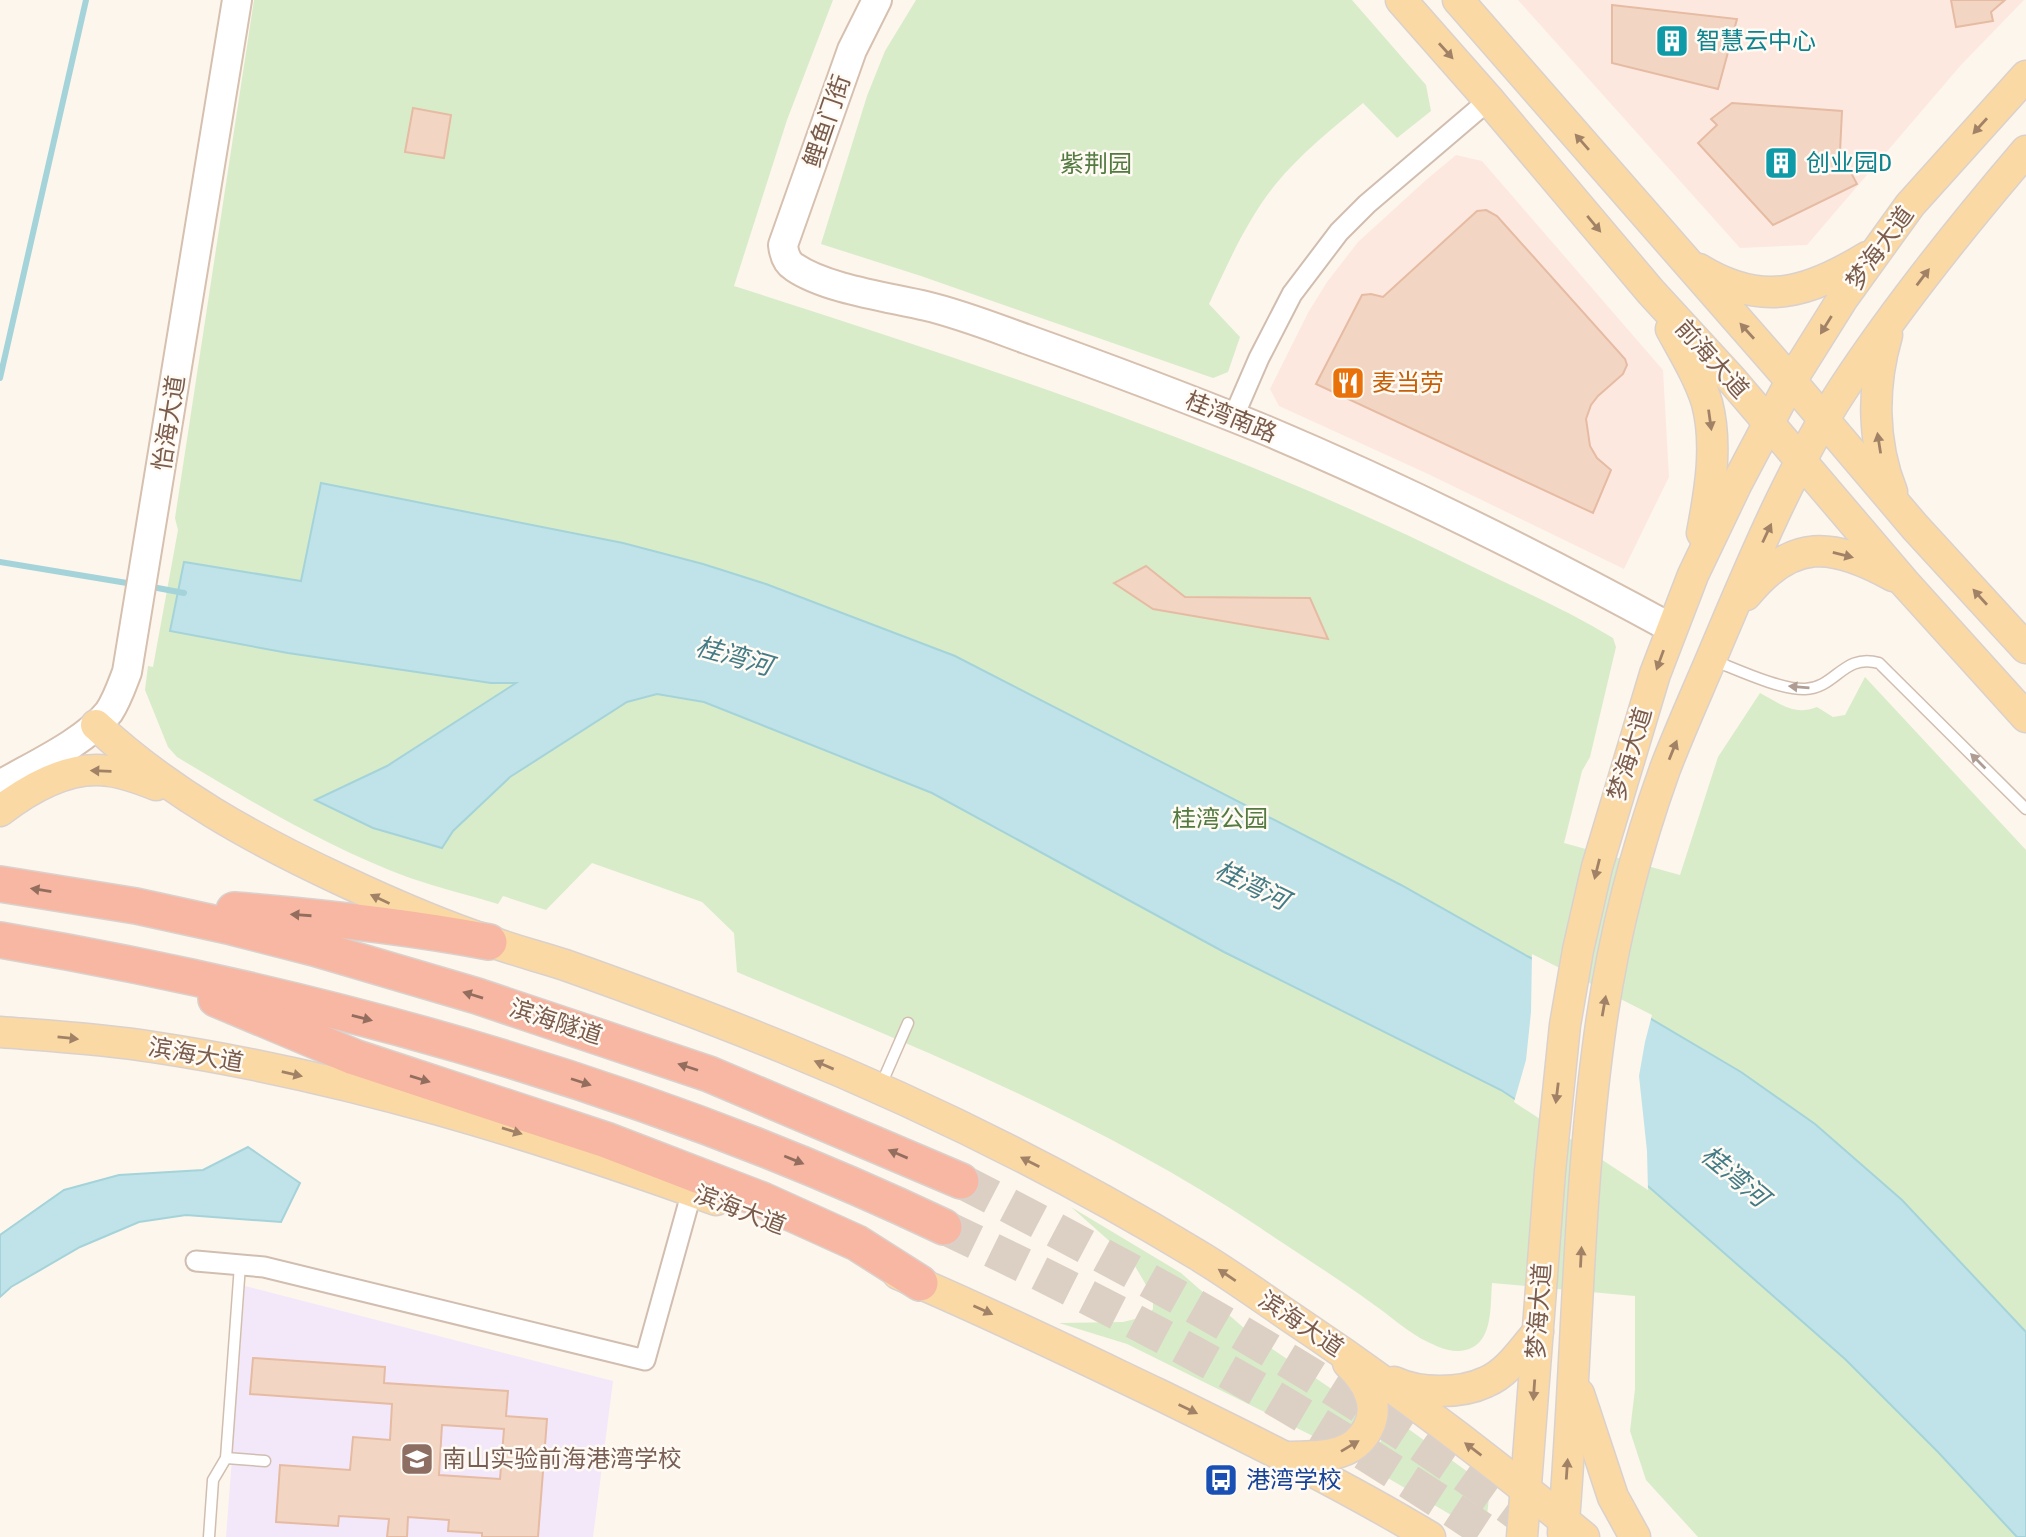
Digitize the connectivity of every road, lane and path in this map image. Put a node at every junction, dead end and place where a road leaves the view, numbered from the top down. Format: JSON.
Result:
{"nodes":[{"id":1,"x":237,"y":0,"type":"edge"},
{"id":2,"x":877,"y":0,"type":"edge"},
{"id":3,"x":1401,"y":0,"type":"edge"},
{"id":4,"x":1458,"y":0,"type":"edge"},
{"id":5,"x":2026,"y":76,"type":"edge"},
{"id":6,"x":1489,"y":100,"type":"junction"},
{"id":7,"x":2026,"y":151,"type":"edge"},
{"id":8,"x":783,"y":245,"type":"joint"},
{"id":9,"x":1874,"y":254,"type":"junction"},
{"id":10,"x":1683,"y":259,"type":"junction"},
{"id":11,"x":1651,"y":292,"type":"junction"},
{"id":12,"x":1893,"y":317,"type":"junction"},
{"id":13,"x":1791,"y":381,"type":"junction"},
{"id":14,"x":1233,"y":418,"type":"junction"},
{"id":15,"x":1824,"y":420,"type":"junction"},
{"id":16,"x":1769,"y":424,"type":"junction"},
{"id":17,"x":1801,"y":463,"type":"junction"},
{"id":18,"x":1915,"y":527,"type":"junction"},
{"id":19,"x":1693,"y":575,"type":"junction"},
{"id":20,"x":1904,"y":582,"type":"junction"},
{"id":21,"x":1671,"y":628,"type":"junction"},
{"id":22,"x":2026,"y":648,"type":"edge"},
{"id":23,"x":1715,"y":650,"type":"junction"},
{"id":24,"x":2026,"y":717,"type":"edge"},
{"id":25,"x":96,"y":725,"type":"junction"},
{"id":26,"x":0,"y":785,"type":"edge"},
{"id":27,"x":189,"y":798,"type":"junction"},
{"id":28,"x":2026,"y":809,"type":"edge"},
{"id":29,"x":0,"y":811,"type":"edge"},
{"id":30,"x":0,"y":884,"type":"edge"},
{"id":31,"x":136,"y":906,"type":"junction"},
{"id":32,"x":0,"y":940,"type":"edge"},
{"id":33,"x":489,"y":942,"type":"junction"},
{"id":34,"x":129,"y":963,"type":"junction"},
{"id":35,"x":908,"y":1023,"type":"dead end"},
{"id":36,"x":0,"y":1026,"type":"edge"},
{"id":37,"x":0,"y":1032,"type":"edge"},
{"id":38,"x":35,"y":1035,"type":"junction"},
{"id":39,"x":880,"y":1089,"type":"junction"},
{"id":40,"x":961,"y":1181,"type":"tunnel mouth"},
{"id":41,"x":692,"y":1191,"type":"junction"},
{"id":42,"x":944,"y":1227,"type":"tunnel mouth"},
{"id":43,"x":196,"y":1261,"type":"dead end"},
{"id":44,"x":240,"y":1265,"type":"junction"},
{"id":45,"x":920,"y":1283,"type":"junction"},
{"id":46,"x":1538,"y":1327,"type":"junction"},
{"id":47,"x":1334,"y":1346,"type":"junction"},
{"id":48,"x":1374,"y":1373,"type":"junction"},
{"id":49,"x":1574,"y":1381,"type":"junction"},
{"id":50,"x":1284,"y":1457,"type":"junction"},
{"id":51,"x":226,"y":1458,"type":"junction"},
{"id":52,"x":265,"y":1461,"type":"dead end"},
{"id":53,"x":1527,"y":1490,"type":"junction"},
{"id":54,"x":1366,"y":1499,"type":"junction"},
{"id":55,"x":1570,"y":1531,"type":"edge"},
{"id":56,"x":209,"y":1537,"type":"edge"},
{"id":57,"x":1398,"y":1537,"type":"edge"},
{"id":58,"x":1430,"y":1537,"type":"edge"},
{"id":59,"x":1522,"y":1537,"type":"edge"},
{"id":60,"x":1635,"y":1537,"type":"edge"}],
"edges":[{"from":1,"to":25,"type":"street","name":"怡海大道"},
{"from":2,"to":8,"type":"street","name":"鲤鱼门街"},
{"from":3,"to":6,"type":"main road","name":"前海大道","one_way":true},
{"from":10,"to":4,"type":"main road","name":"前海大道","one_way":true},
{"from":5,"to":9,"type":"main road","name":"梦海大道","one_way":true},
{"from":6,"to":11,"type":"main road","name":"前海大道","one_way":true},
{"from":6,"to":14,"type":"street"},
{"from":12,"to":7,"type":"main road","name":"梦海大道","one_way":true},
{"from":8,"to":14,"type":"street","name":"桂湾南路"},
{"from":9,"to":10,"type":"main road"},
{"from":9,"to":13,"type":"main road","name":"梦海大道","one_way":true},
{"from":13,"to":10,"type":"main road","name":"前海大道","one_way":true},
{"from":11,"to":16,"type":"main road","name":"前海大道"},
{"from":11,"to":19,"type":"main road","one_way":true},
{"from":12,"to":15,"type":"main road","name":"梦海大道"},
{"from":18,"to":12,"type":"main road","one_way":true},
{"from":13,"to":15,"type":"main road","name":"前海大道"},
{"from":13,"to":16,"type":"main road","name":"梦海大道"},
{"from":14,"to":21,"type":"street","name":"桂湾南路"},
{"from":15,"to":17,"type":"main road","name":"梦海大道"},
{"from":15,"to":18,"type":"main road","name":"前海大道"},
{"from":16,"to":17,"type":"main road","name":"前海大道"},
{"from":16,"to":19,"type":"main road","name":"梦海大道"},
{"from":17,"to":20,"type":"main road","name":"前海大道"},
{"from":23,"to":17,"type":"main road","name":"梦海大道","one_way":true},
{"from":22,"to":18,"type":"main road","name":"前海大道","one_way":true},
{"from":19,"to":21,"type":"main road","name":"梦海大道"},
{"from":23,"to":20,"type":"main road","one_way":true},
{"from":20,"to":24,"type":"main road","name":"前海大道"},
{"from":21,"to":46,"type":"main road","name":"梦海大道","one_way":true},
{"from":28,"to":23,"type":"lane","one_way":true},
{"from":49,"to":23,"type":"main road","name":"梦海大道","one_way":true},
{"from":25,"to":26,"type":"street","name":"怡海大道"},
{"from":25,"to":27,"type":"main road"},
{"from":27,"to":29,"type":"main road","one_way":true},
{"from":33,"to":27,"type":"main road","name":"滨海大道","one_way":true},
{"from":31,"to":30,"type":"highway","one_way":true},
{"from":33,"to":31,"type":"highway","one_way":true},
{"from":40,"to":31,"type":"highway","name":"滨海隧道","one_way":true},
{"from":32,"to":34,"type":"highway"},
{"from":39,"to":33,"type":"main road","name":"滨海大道","one_way":true},
{"from":34,"to":42,"type":"highway","name":"滨海隧道","one_way":true},
{"from":34,"to":45,"type":"highway","one_way":true},
{"from":35,"to":39,"type":"lane"},
{"from":36,"to":38,"type":"main road"},
{"from":37,"to":38,"type":"main road","name":"滨海大道"},
{"from":38,"to":41,"type":"main road","name":"滨海大道","one_way":true},
{"from":47,"to":39,"type":"main road","name":"滨海大道","one_way":true},
{"from":41,"to":44,"type":"street"},
{"from":41,"to":45,"type":"main road","name":"滨海大道"},
{"from":43,"to":44,"type":"street"},
{"from":44,"to":51,"type":"lane"},
{"from":45,"to":50,"type":"main road","name":"滨海大道","one_way":true},
{"from":46,"to":48,"type":"main road"},
{"from":46,"to":53,"type":"main road","name":"梦海大道","one_way":true},
{"from":47,"to":48,"type":"main road","name":"滨海大道"},
{"from":50,"to":47,"type":"main road","one_way":true},
{"from":53,"to":48,"type":"main road","name":"滨海大道","one_way":true},
{"from":55,"to":49,"type":"main road","name":"梦海大道","one_way":true},
{"from":49,"to":60,"type":"main road"},
{"from":50,"to":54,"type":"main road","name":"滨海大道"},
{"from":51,"to":52,"type":"lane"},
{"from":51,"to":56,"type":"lane"},
{"from":53,"to":55,"type":"main road","name":"滨海大道"},
{"from":53,"to":59,"type":"main road","name":"梦海大道"},
{"from":54,"to":57,"type":"main road"},
{"from":54,"to":58,"type":"main road","name":"滨海大道"}]}
